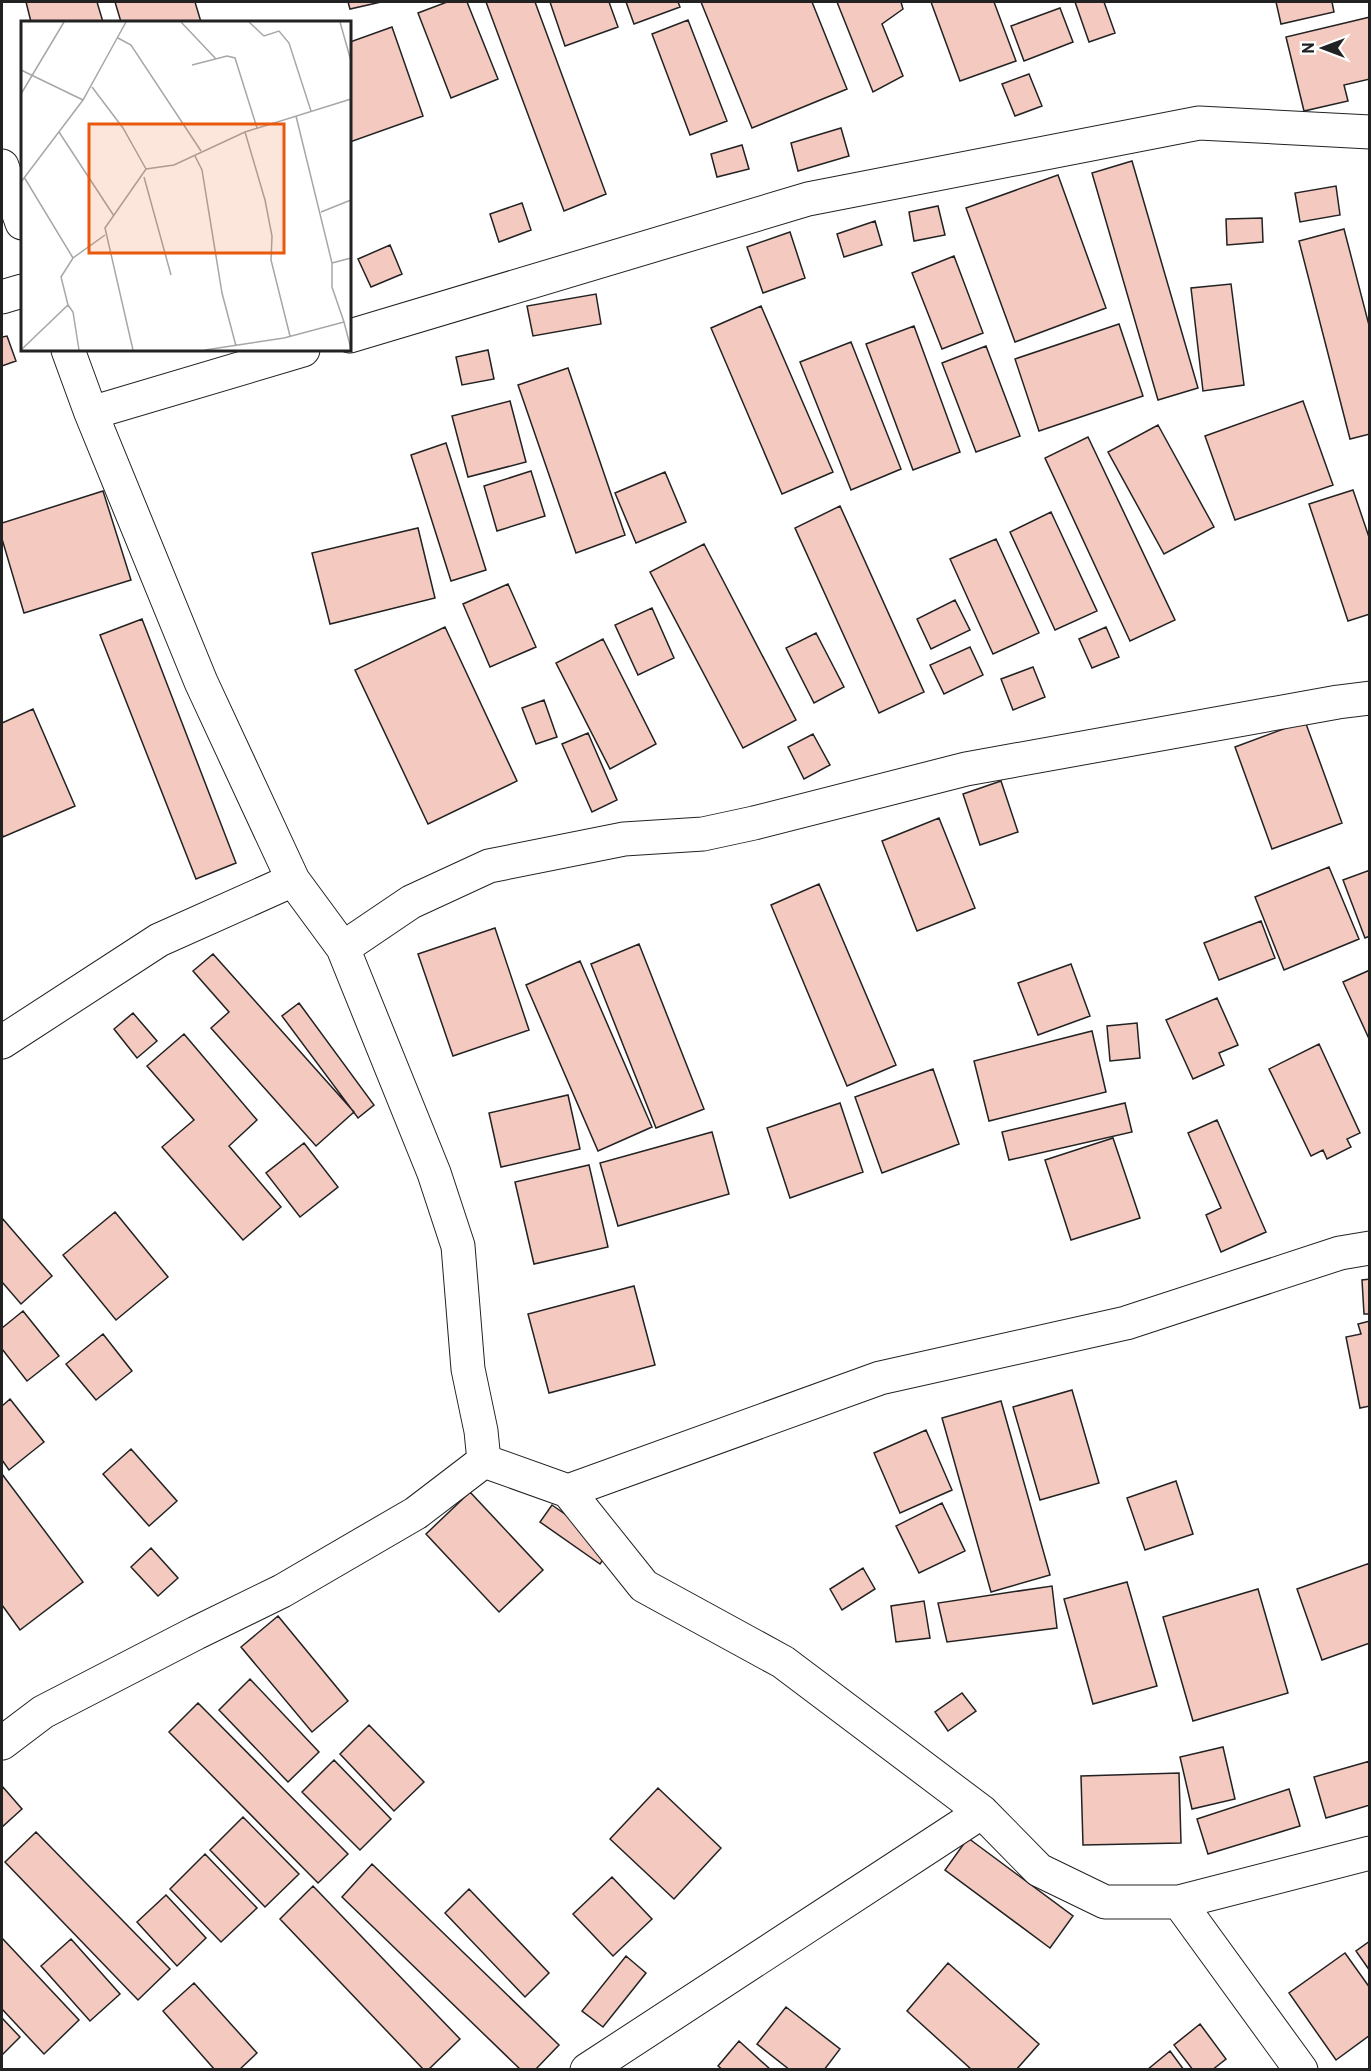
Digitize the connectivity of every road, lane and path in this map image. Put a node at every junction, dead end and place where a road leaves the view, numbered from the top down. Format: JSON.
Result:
{"nodes":[{"id":1,"x":1370,"y":132,"type":"edge"},
{"id":2,"x":2,"y":166,"type":"edge"},
{"id":3,"x":21,"y":220,"type":"edge"},
{"id":4,"x":21,"y":291,"type":"edge"},
{"id":5,"x":2,"y":297,"type":"edge"},
{"id":6,"x":351,"y":336,"type":"edge"},
{"id":7,"x":68,"y":351,"type":"edge"},
{"id":8,"x":300,"y":351,"type":"edge"},
{"id":9,"x":91,"y":413,"type":"junction"},
{"id":10,"x":1370,"y":698,"type":"edge"},
{"id":11,"x":293,"y":880,"type":"junction"},
{"id":12,"x":343,"y":948,"type":"junction"},
{"id":13,"x":2,"y":1042,"type":"edge"},
{"id":14,"x":1370,"y":1248,"type":"edge"},
{"id":15,"x":484,"y":1461,"type":"junction"},
{"id":16,"x":568,"y":1491,"type":"junction"},
{"id":17,"x":2,"y":1743,"type":"edge"},
{"id":18,"x":982,"y":1812,"type":"junction"},
{"id":19,"x":1370,"y":1853,"type":"edge"},
{"id":20,"x":1179,"y":1902,"type":"junction"},
{"id":21,"x":587,"y":2070,"type":"edge"},
{"id":22,"x":1301,"y":2070,"type":"edge"}],
"edges":[{"from":1,"to":6,"type":"street"},
{"from":2,"to":3,"type":"street"},
{"from":4,"to":5,"type":"street"},
{"from":7,"to":9,"type":"street"},
{"from":8,"to":9,"type":"street"},
{"from":9,"to":11,"type":"street"},
{"from":10,"to":12,"type":"street"},
{"from":11,"to":12,"type":"street"},
{"from":11,"to":13,"type":"street"},
{"from":12,"to":15,"type":"street"},
{"from":14,"to":16,"type":"street"},
{"from":15,"to":16,"type":"street"},
{"from":15,"to":17,"type":"street"},
{"from":16,"to":18,"type":"street"},
{"from":18,"to":20,"type":"street"},
{"from":18,"to":21,"type":"street"},
{"from":19,"to":20,"type":"street"},
{"from":20,"to":22,"type":"street"}]}
